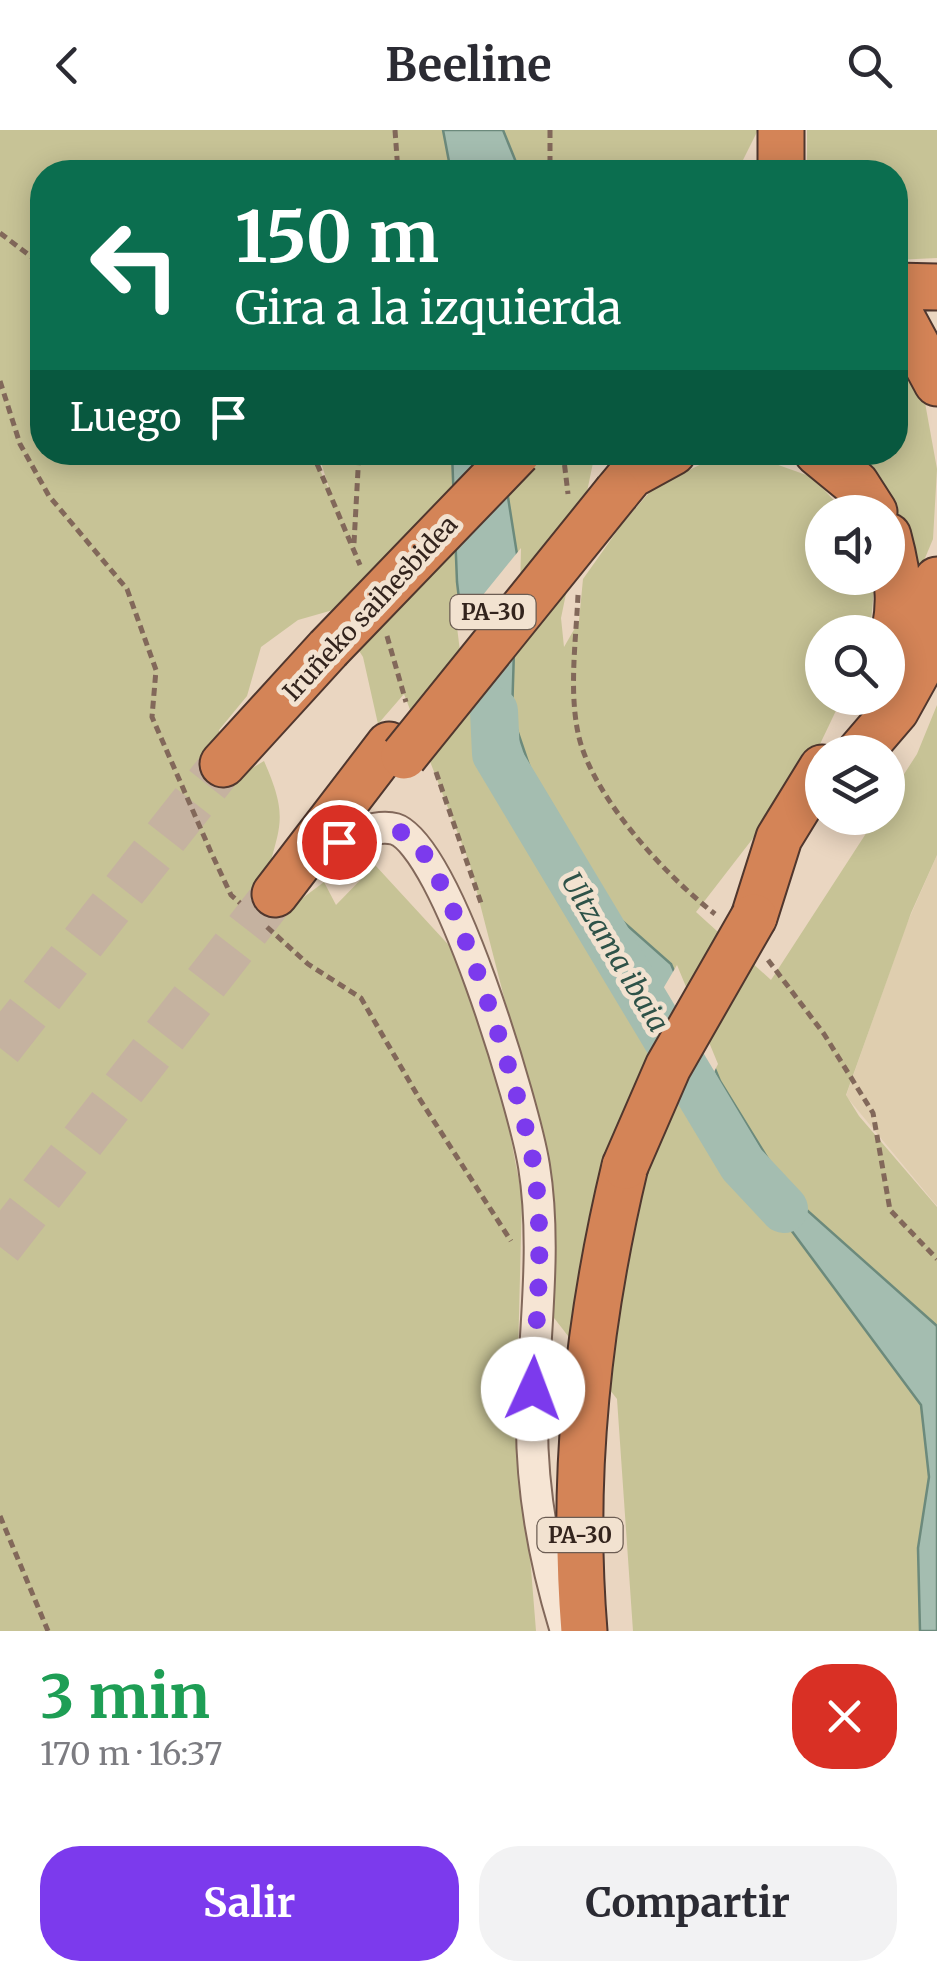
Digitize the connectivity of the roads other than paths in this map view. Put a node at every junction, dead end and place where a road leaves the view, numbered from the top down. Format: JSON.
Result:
{"nodes":[{"id":1,"x":908,"y":286,"type":"edge"},
{"id":2,"x":937,"y":287,"type":"edge"},
{"id":3,"x":908,"y":329,"type":"edge"},
{"id":4,"x":937,"y":383,"type":"edge"},
{"id":5,"x":506,"y":465,"type":"edge"},
{"id":6,"x":649,"y":465,"type":"edge"},
{"id":7,"x":833,"y":465,"type":"edge"},
{"id":8,"x":594,"y":476,"type":"edge"},
{"id":9,"x":863,"y":495,"type":"edge"},
{"id":10,"x":937,"y":580,"type":"edge"},
{"id":11,"x":937,"y":636,"type":"edge"},
{"id":12,"x":905,"y":656,"type":"edge"},
{"id":13,"x":873,"y":735,"type":"edge"},
{"id":14,"x":223,"y":764,"type":"tunnel mouth"},
{"id":15,"x":805,"y":796,"type":"edge"},
{"id":16,"x":807,"y":835,"type":"edge"},
{"id":17,"x":306,"y":854,"type":"junction"},
{"id":18,"x":258,"y":906,"type":"tunnel mouth"},
{"id":19,"x":747,"y":931,"type":"junction"},
{"id":20,"x":566,"y":1631,"type":"edge"},
{"id":21,"x":584,"y":1631,"type":"edge"}],
"edges":[{"from":1,"to":2,"type":"highway"},
{"from":3,"to":4,"type":"highway"},
{"from":5,"to":14,"type":"highway","name":"Iruñeko saihesbidea","bridge":true},
{"from":6,"to":8,"type":"highway"},
{"from":7,"to":9,"type":"highway"},
{"from":8,"to":17,"type":"highway","number":"PA-30"},
{"from":10,"to":12,"type":"highway"},
{"from":11,"to":13,"type":"highway"},
{"from":15,"to":19,"type":"highway"},
{"from":16,"to":19,"type":"highway","number":"PA-30"},
{"from":17,"to":18,"type":"highway","number":"PA-30"},
{"from":17,"to":20,"type":"lane"},
{"from":19,"to":21,"type":"highway","number":"PA-30","bridge":true}]}
